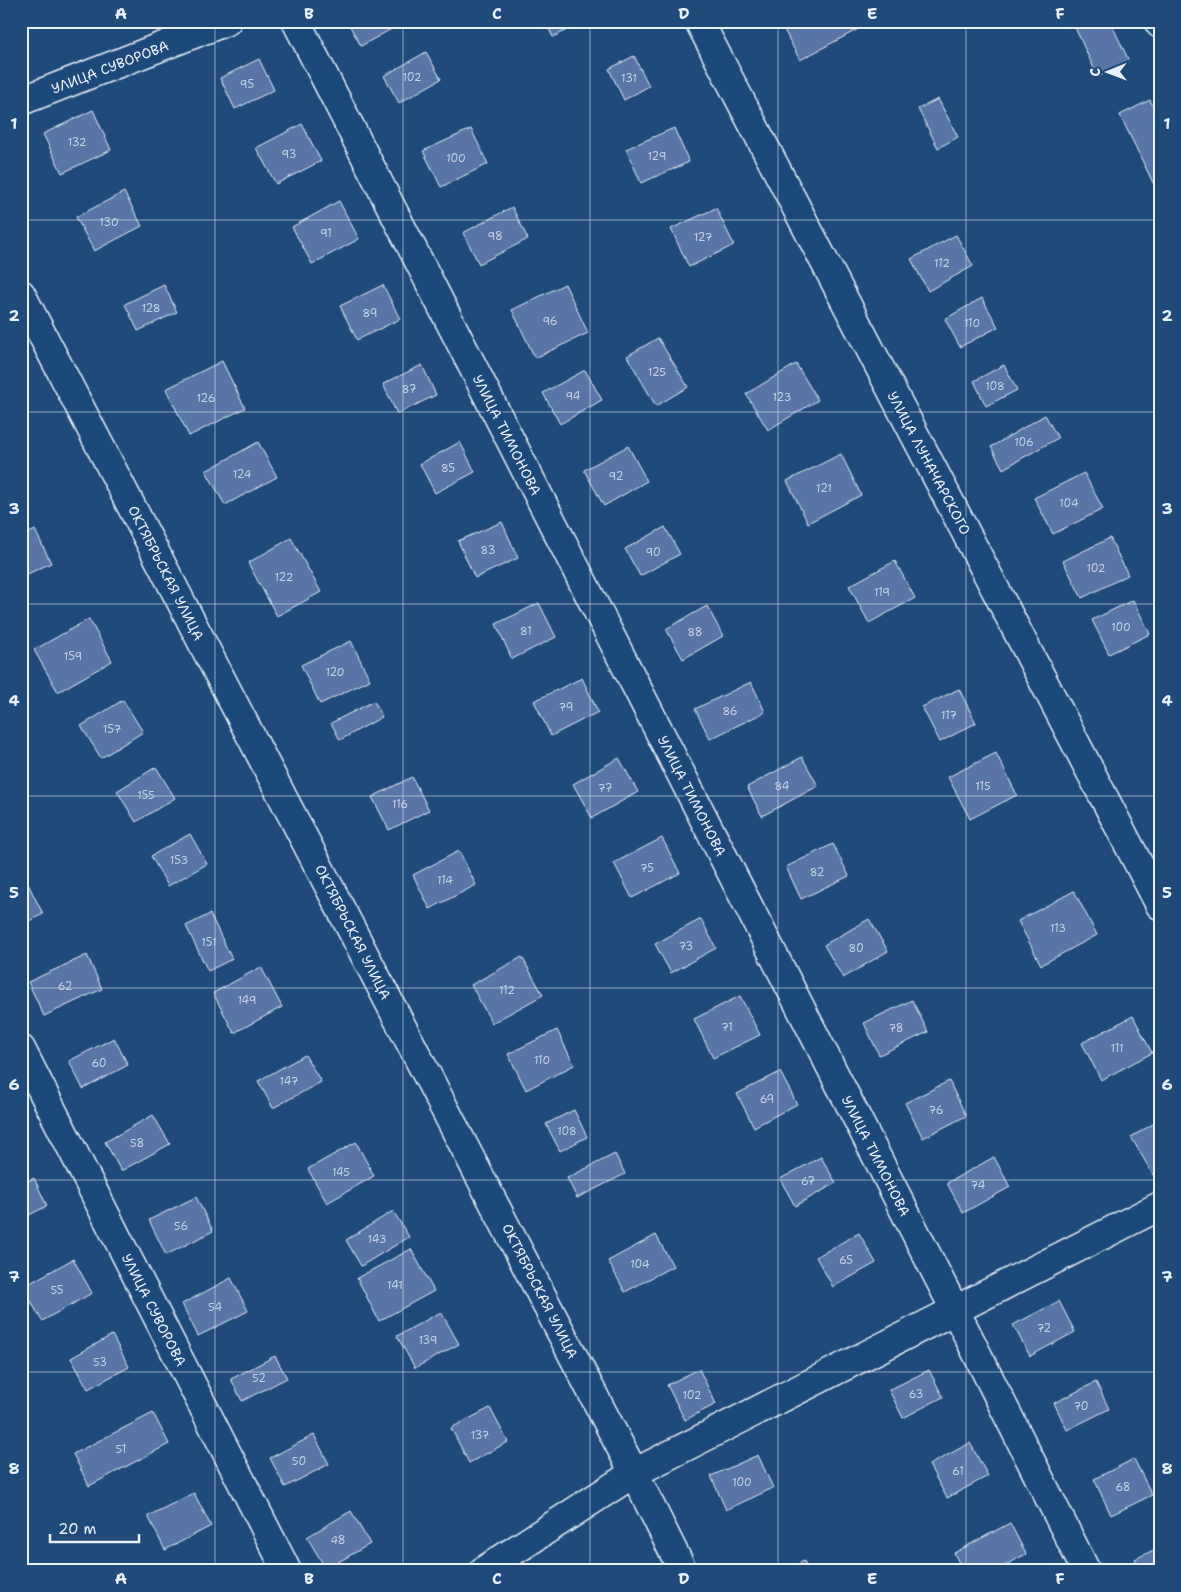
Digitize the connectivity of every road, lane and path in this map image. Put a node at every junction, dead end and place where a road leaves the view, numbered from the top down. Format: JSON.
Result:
{"nodes":[{"id":1,"x":227,"y":21,"type":"edge"},
{"id":2,"x":296,"y":21,"type":"edge"},
{"id":3,"x":699,"y":21,"type":"edge"},
{"id":4,"x":21,"y":101,"type":"edge"},
{"id":5,"x":21,"y":294,"type":"edge"},
{"id":6,"x":1160,"y":905,"type":"edge"},
{"id":7,"x":21,"y":1049,"type":"edge"},
{"id":8,"x":1160,"y":1206,"type":"edge"},
{"id":9,"x":955,"y":1310,"type":"junction"},
{"id":10,"x":634,"y":1472,"type":"junction"},
{"id":11,"x":287,"y":1571,"type":"edge"},
{"id":12,"x":483,"y":1571,"type":"edge"},
{"id":13,"x":683,"y":1571,"type":"edge"},
{"id":14,"x":1086,"y":1571,"type":"edge"}],
"edges":[{"from":1,"to":4,"type":"street","name":"УЛИЦА СУВОРОВА"},
{"from":2,"to":9,"type":"street","name":"УЛИЦА ТИМОНОВА"},
{"from":3,"to":6,"type":"street","name":"УЛИЦА ЛУНАЧАРСКОГО"},
{"from":5,"to":10,"type":"street","name":"ОКТЯБРЬСКАЯ УЛИЦА"},
{"from":7,"to":11,"type":"street","name":"УЛИЦА СУВОРОВА"},
{"from":8,"to":9,"type":"street"},
{"from":9,"to":10,"type":"street"},
{"from":9,"to":14,"type":"street","name":"УЛИЦА ТИМОНОВА"},
{"from":10,"to":12,"type":"street"},
{"from":10,"to":13,"type":"street","name":"ОКТЯБРЬСКАЯ УЛИЦА"}]}
